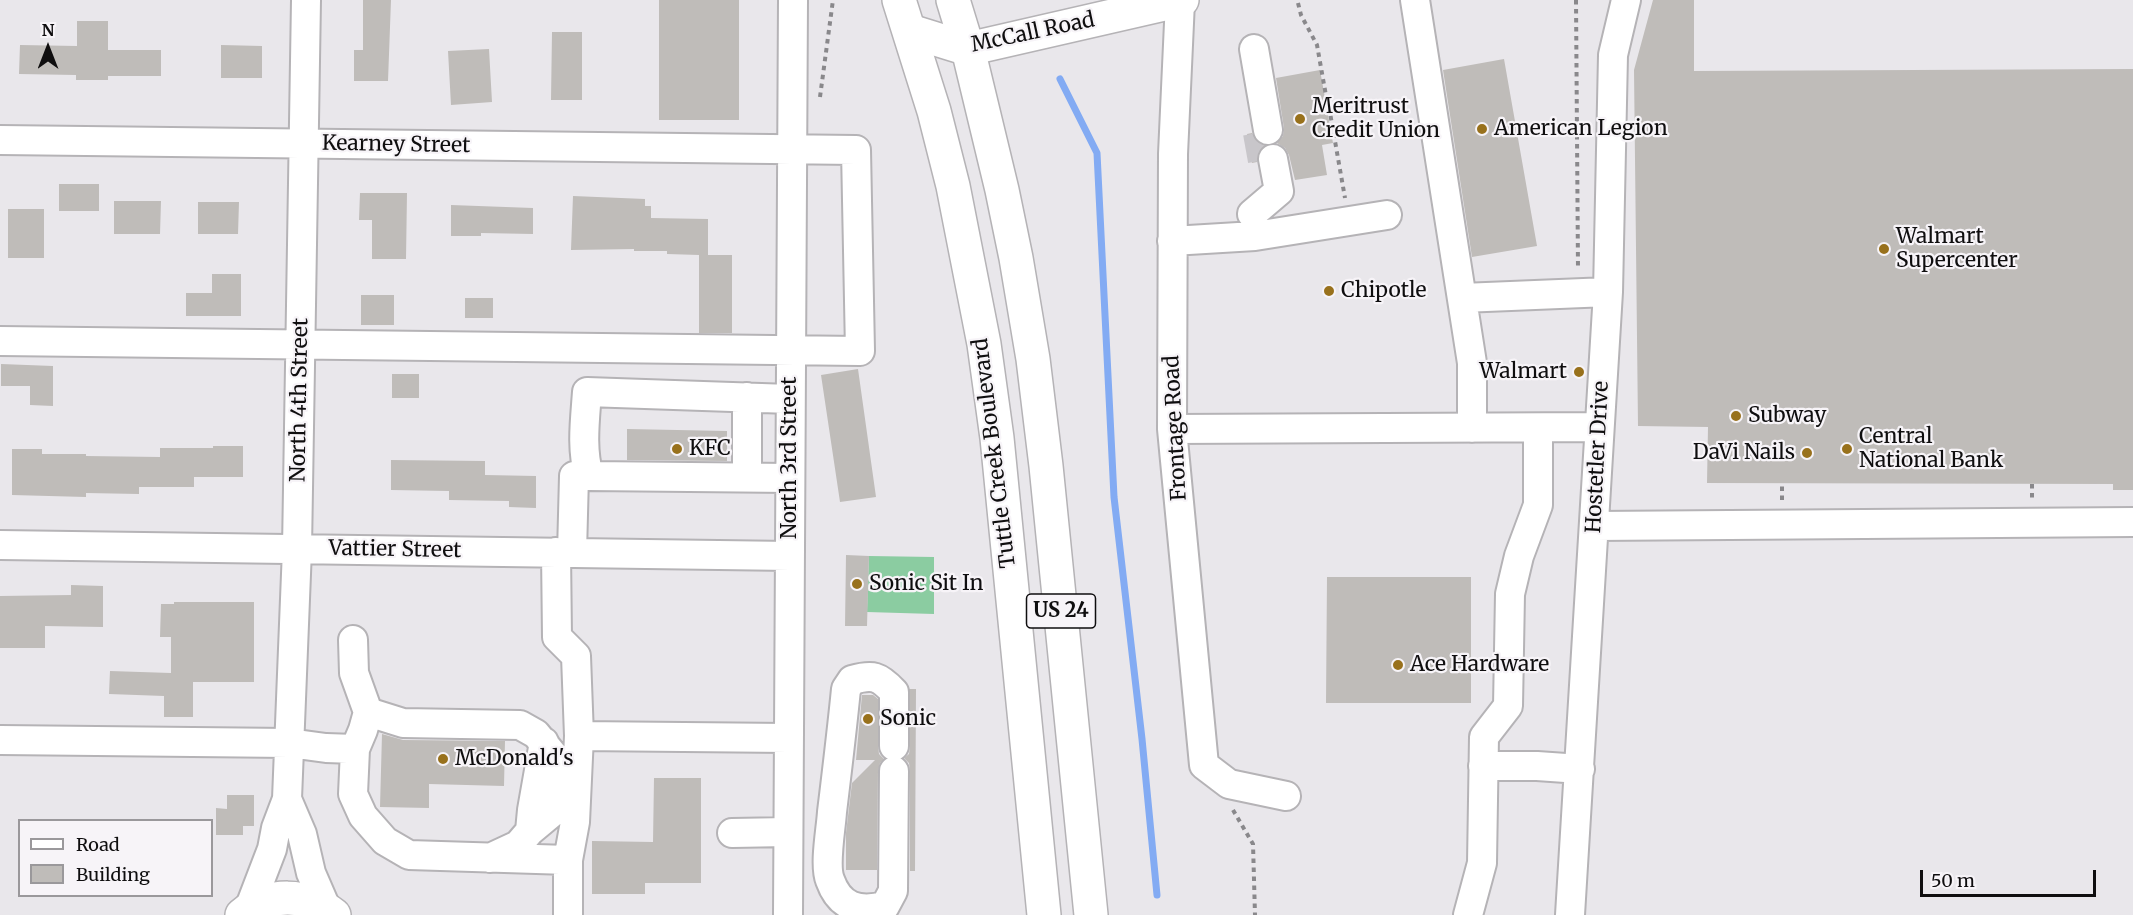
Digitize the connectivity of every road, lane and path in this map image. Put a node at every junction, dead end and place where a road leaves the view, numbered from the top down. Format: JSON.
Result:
{"nodes":[{"id":1,"x":306,"y":0,"type":"edge"},
{"id":2,"x":793,"y":0,"type":"edge"},
{"id":3,"x":899,"y":0,"type":"edge"},
{"id":4,"x":1181,"y":0,"type":"edge"},
{"id":5,"x":1415,"y":0,"type":"edge"},
{"id":6,"x":1576,"y":0,"type":"edge"},
{"id":7,"x":1626,"y":0,"type":"edge"},
{"id":8,"x":956,"y":1,"type":"edge"},
{"id":9,"x":1298,"y":3,"type":"dead end"},
{"id":10,"x":910,"y":31,"type":"junction"},
{"id":11,"x":968,"y":49,"type":"junction"},
{"id":12,"x":1249,"y":58,"type":"dead end"},
{"id":13,"x":1263,"y":132,"type":"tunnel mouth"},
{"id":14,"x":0,"y":140,"type":"edge"},
{"id":15,"x":304,"y":144,"type":"junction"},
{"id":16,"x":792,"y":150,"type":"junction"},
{"id":17,"x":1268,"y":160,"type":"tunnel mouth"},
{"id":18,"x":1261,"y":207,"type":"dead end"},
{"id":19,"x":1387,"y":215,"type":"dead end"},
{"id":20,"x":1348,"y":221,"type":"junction"},
{"id":21,"x":1172,"y":241,"type":"junction"},
{"id":22,"x":1608,"y":292,"type":"junction"},
{"id":23,"x":1578,"y":293,"type":"junction"},
{"id":24,"x":1462,"y":298,"type":"junction"},
{"id":25,"x":0,"y":341,"type":"edge"},
{"id":26,"x":300,"y":345,"type":"junction"},
{"id":27,"x":791,"y":351,"type":"junction"},
{"id":28,"x":747,"y":397,"type":"junction"},
{"id":29,"x":790,"y":399,"type":"junction"},
{"id":30,"x":1598,"y":427,"type":"junction"},
{"id":31,"x":1472,"y":428,"type":"junction"},
{"id":32,"x":1538,"y":428,"type":"junction"},
{"id":33,"x":1172,"y":429,"type":"junction"},
{"id":34,"x":582,"y":476,"type":"junction"},
{"id":35,"x":747,"y":477,"type":"junction"},
{"id":36,"x":790,"y":478,"type":"junction"},
{"id":37,"x":1782,"y":483,"type":"dead end"},
{"id":38,"x":1782,"y":501,"type":"dead end"},
{"id":39,"x":2133,"y":522,"type":"edge"},
{"id":40,"x":1595,"y":526,"type":"junction"},
{"id":41,"x":0,"y":545,"type":"edge"},
{"id":42,"x":297,"y":549,"type":"junction"},
{"id":43,"x":564,"y":553,"type":"junction"},
{"id":44,"x":790,"y":556,"type":"junction"},
{"id":45,"x":353,"y":640,"type":"dead end"},
{"id":46,"x":368,"y":712,"type":"junction"},
{"id":47,"x":579,"y":736,"type":"junction"},
{"id":48,"x":788,"y":738,"type":"junction"},
{"id":49,"x":0,"y":740,"type":"edge"},
{"id":50,"x":289,"y":743,"type":"junction"},
{"id":51,"x":355,"y":749,"type":"junction"},
{"id":52,"x":1483,"y":766,"type":"junction"},
{"id":53,"x":1580,"y":769,"type":"junction"},
{"id":54,"x":1233,"y":785,"type":"junction"},
{"id":55,"x":1286,"y":796,"type":"dead end"},
{"id":56,"x":287,"y":799,"type":"junction"},
{"id":57,"x":732,"y":833,"type":"dead end"},
{"id":58,"x":788,"y":838,"type":"junction"},
{"id":59,"x":829,"y":846,"type":"junction"},
{"id":60,"x":490,"y":858,"type":"junction"},
{"id":61,"x":567,"y":860,"type":"junction"},
{"id":62,"x":246,"y":912,"type":"edge"},
{"id":63,"x":331,"y":912,"type":"edge"},
{"id":64,"x":567,"y":915,"type":"edge"},
{"id":65,"x":788,"y":915,"type":"edge"},
{"id":66,"x":1044,"y":915,"type":"edge"},
{"id":67,"x":1091,"y":915,"type":"edge"},
{"id":68,"x":1255,"y":915,"type":"edge"},
{"id":69,"x":1468,"y":915,"type":"edge"},
{"id":70,"x":1570,"y":915,"type":"edge"}],
"edges":[{"from":1,"to":15,"type":"street","name":"North 4th Street"},
{"from":2,"to":16,"type":"street","name":"North 3rd Street"},
{"from":3,"to":10,"type":"main road","name":"Tuttle Creek Boulevard","number":"US 24"},
{"from":4,"to":11,"type":"main road","name":"McCall Road"},
{"from":4,"to":21,"type":"street","name":"Frontage Road"},
{"from":5,"to":24,"type":"street"},
{"from":6,"to":23,"type":"path"},
{"from":7,"to":22,"type":"street","name":"Hostetler Drive"},
{"from":8,"to":10,"type":"main road"},
{"from":8,"to":11,"type":"main road","number":"US 24"},
{"from":9,"to":20,"type":"path"},
{"from":10,"to":11,"type":"main road","name":"McCall Road"},
{"from":10,"to":66,"type":"main road","name":"Tuttle Creek Boulevard","number":"US 24"},
{"from":11,"to":67,"type":"main road","number":"US 24"},
{"from":12,"to":13,"type":"street"},
{"from":14,"to":15,"type":"street","name":"Kearney Street"},
{"from":15,"to":16,"type":"street","name":"Kearney Street"},
{"from":15,"to":26,"type":"street","name":"North 4th Street"},
{"from":16,"to":27,"type":"street","name":"North 3rd Street"},
{"from":16,"to":27,"type":"street","name":"Kearney Street"},
{"from":17,"to":18,"type":"street"},
{"from":19,"to":20,"type":"street"},
{"from":20,"to":21,"type":"street"},
{"from":21,"to":33,"type":"street","name":"Frontage Road"},
{"from":22,"to":23,"type":"street"},
{"from":22,"to":30,"type":"street","name":"Hostetler Drive"},
{"from":23,"to":24,"type":"street"},
{"from":24,"to":31,"type":"street"},
{"from":25,"to":26,"type":"street"},
{"from":26,"to":27,"type":"street"},
{"from":26,"to":42,"type":"street","name":"North 4th Street"},
{"from":27,"to":29,"type":"street","name":"North 3rd Street"},
{"from":28,"to":29,"type":"street"},
{"from":28,"to":34,"type":"street"},
{"from":28,"to":35,"type":"street"},
{"from":29,"to":36,"type":"street","name":"North 3rd Street"},
{"from":30,"to":32,"type":"street"},
{"from":30,"to":40,"type":"street","name":"Hostetler Drive"},
{"from":31,"to":32,"type":"street"},
{"from":31,"to":33,"type":"street"},
{"from":32,"to":52,"type":"street"},
{"from":33,"to":54,"type":"street","name":"Frontage Road"},
{"from":34,"to":35,"type":"street"},
{"from":34,"to":43,"type":"street"},
{"from":35,"to":36,"type":"street"},
{"from":36,"to":44,"type":"street","name":"North 3rd Street"},
{"from":37,"to":38,"type":"path"},
{"from":39,"to":40,"type":"street"},
{"from":40,"to":53,"type":"street","name":"Hostetler Drive"},
{"from":41,"to":42,"type":"street","name":"Vattier Street"},
{"from":42,"to":43,"type":"street","name":"Vattier Street"},
{"from":42,"to":50,"type":"street","name":"North 4th Street"},
{"from":43,"to":44,"type":"street","name":"Vattier Street"},
{"from":43,"to":47,"type":"street"},
{"from":44,"to":48,"type":"street","name":"North 3rd Street"},
{"from":45,"to":46,"type":"street"},
{"from":46,"to":51,"type":"street"},
{"from":46,"to":60,"type":"street"},
{"from":47,"to":48,"type":"street"},
{"from":47,"to":61,"type":"street"},
{"from":48,"to":58,"type":"street","name":"North 3rd Street"},
{"from":49,"to":50,"type":"street"},
{"from":50,"to":51,"type":"street"},
{"from":50,"to":56,"type":"street","name":"North 4th Street"},
{"from":51,"to":60,"type":"street"},
{"from":52,"to":53,"type":"street"},
{"from":52,"to":69,"type":"street"},
{"from":53,"to":70,"type":"street","name":"Hostetler Drive"},
{"from":54,"to":55,"type":"street","name":"Frontage Road"},
{"from":54,"to":68,"type":"path"},
{"from":56,"to":62,"type":"street","name":"North 4th Street"},
{"from":56,"to":63,"type":"street","name":"North 4th Street"},
{"from":57,"to":58,"type":"street"},
{"from":58,"to":59,"type":"street"},
{"from":58,"to":65,"type":"street","name":"North 3rd Street"},
{"from":59,"to":59,"type":"street"},
{"from":60,"to":61,"type":"street"},
{"from":61,"to":64,"type":"street"},
{"from":62,"to":63,"type":"main road"}]}
